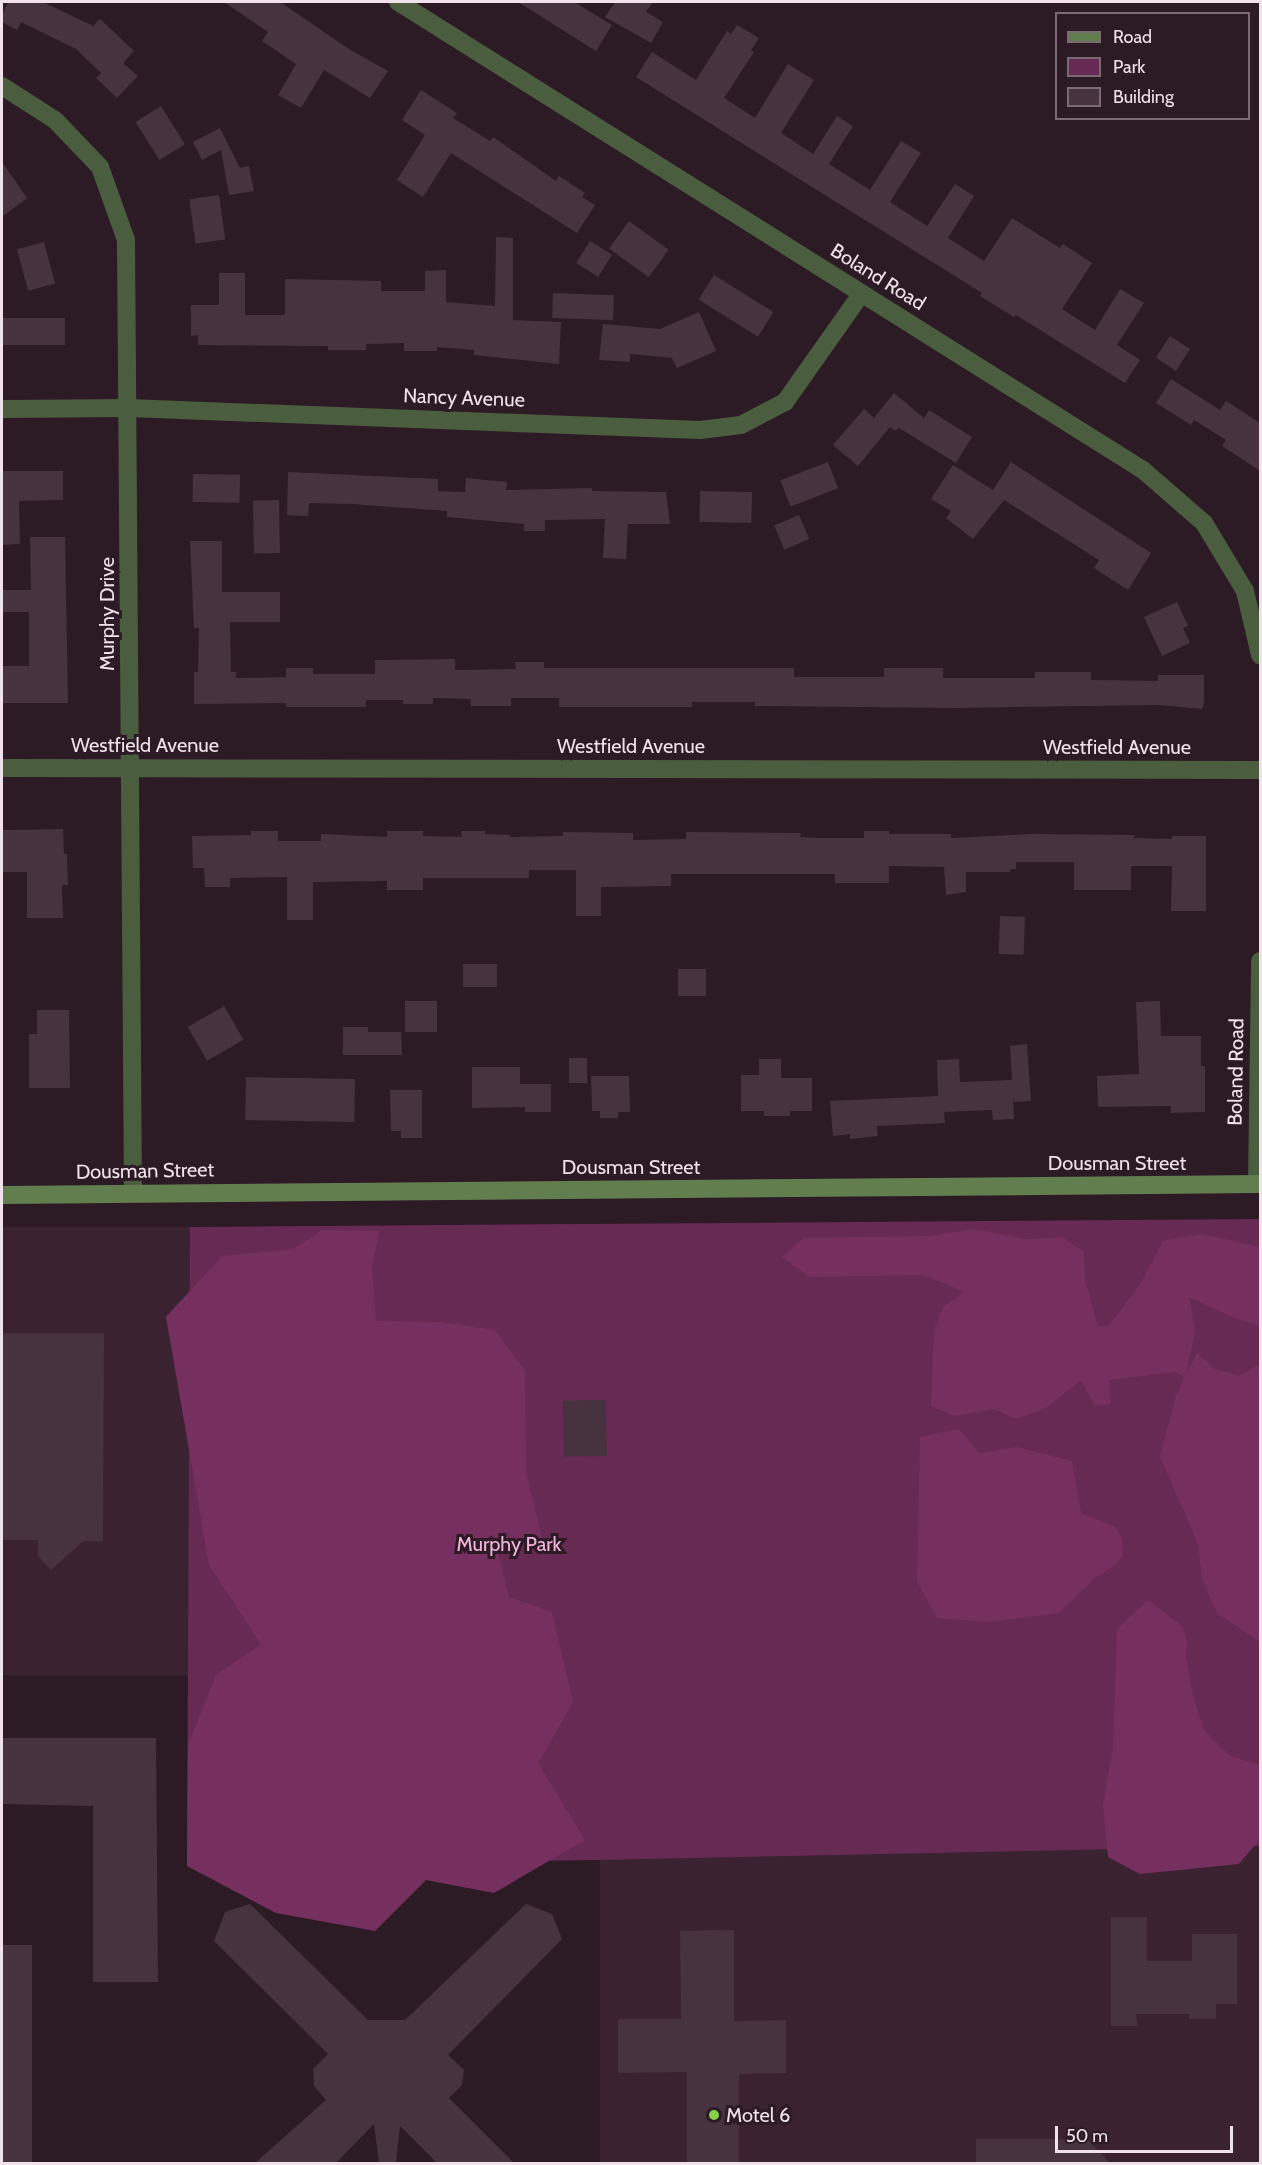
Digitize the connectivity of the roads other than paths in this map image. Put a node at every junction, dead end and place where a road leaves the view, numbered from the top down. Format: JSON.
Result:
{"nodes":[{"id":1,"x":398,"y":2,"type":"edge"},
{"id":2,"x":2,"y":86,"type":"edge"},
{"id":3,"x":862,"y":293,"type":"junction"},
{"id":4,"x":129,"y":408,"type":"junction"},
{"id":5,"x":2,"y":409,"type":"edge"},
{"id":6,"x":1260,"y":655,"type":"edge"},
{"id":7,"x":131,"y":767,"type":"junction"},
{"id":8,"x":2,"y":768,"type":"edge"},
{"id":9,"x":1260,"y":770,"type":"edge"},
{"id":10,"x":1260,"y":961,"type":"edge"},
{"id":11,"x":1259,"y":1184,"type":"edge"},
{"id":12,"x":133,"y":1193,"type":"junction"},
{"id":13,"x":2,"y":1195,"type":"edge"}],
"edges":[{"from":1,"to":3,"type":"street","name":"Boland Road"},
{"from":2,"to":4,"type":"street","name":"Murphy Drive"},
{"from":3,"to":4,"type":"street","name":"Nancy Avenue"},
{"from":3,"to":6,"type":"street","name":"Boland Road"},
{"from":4,"to":5,"type":"street","name":"Nancy Avenue"},
{"from":4,"to":7,"type":"street","name":"Murphy Drive"},
{"from":7,"to":8,"type":"street","name":"Westfield Avenue"},
{"from":7,"to":9,"type":"street","name":"Westfield Avenue"},
{"from":7,"to":12,"type":"street","name":"Murphy Drive"},
{"from":10,"to":11,"type":"street","name":"Boland Road"},
{"from":11,"to":12,"type":"street","name":"Dousman Street"},
{"from":12,"to":13,"type":"street","name":"Dousman Street"}]}
